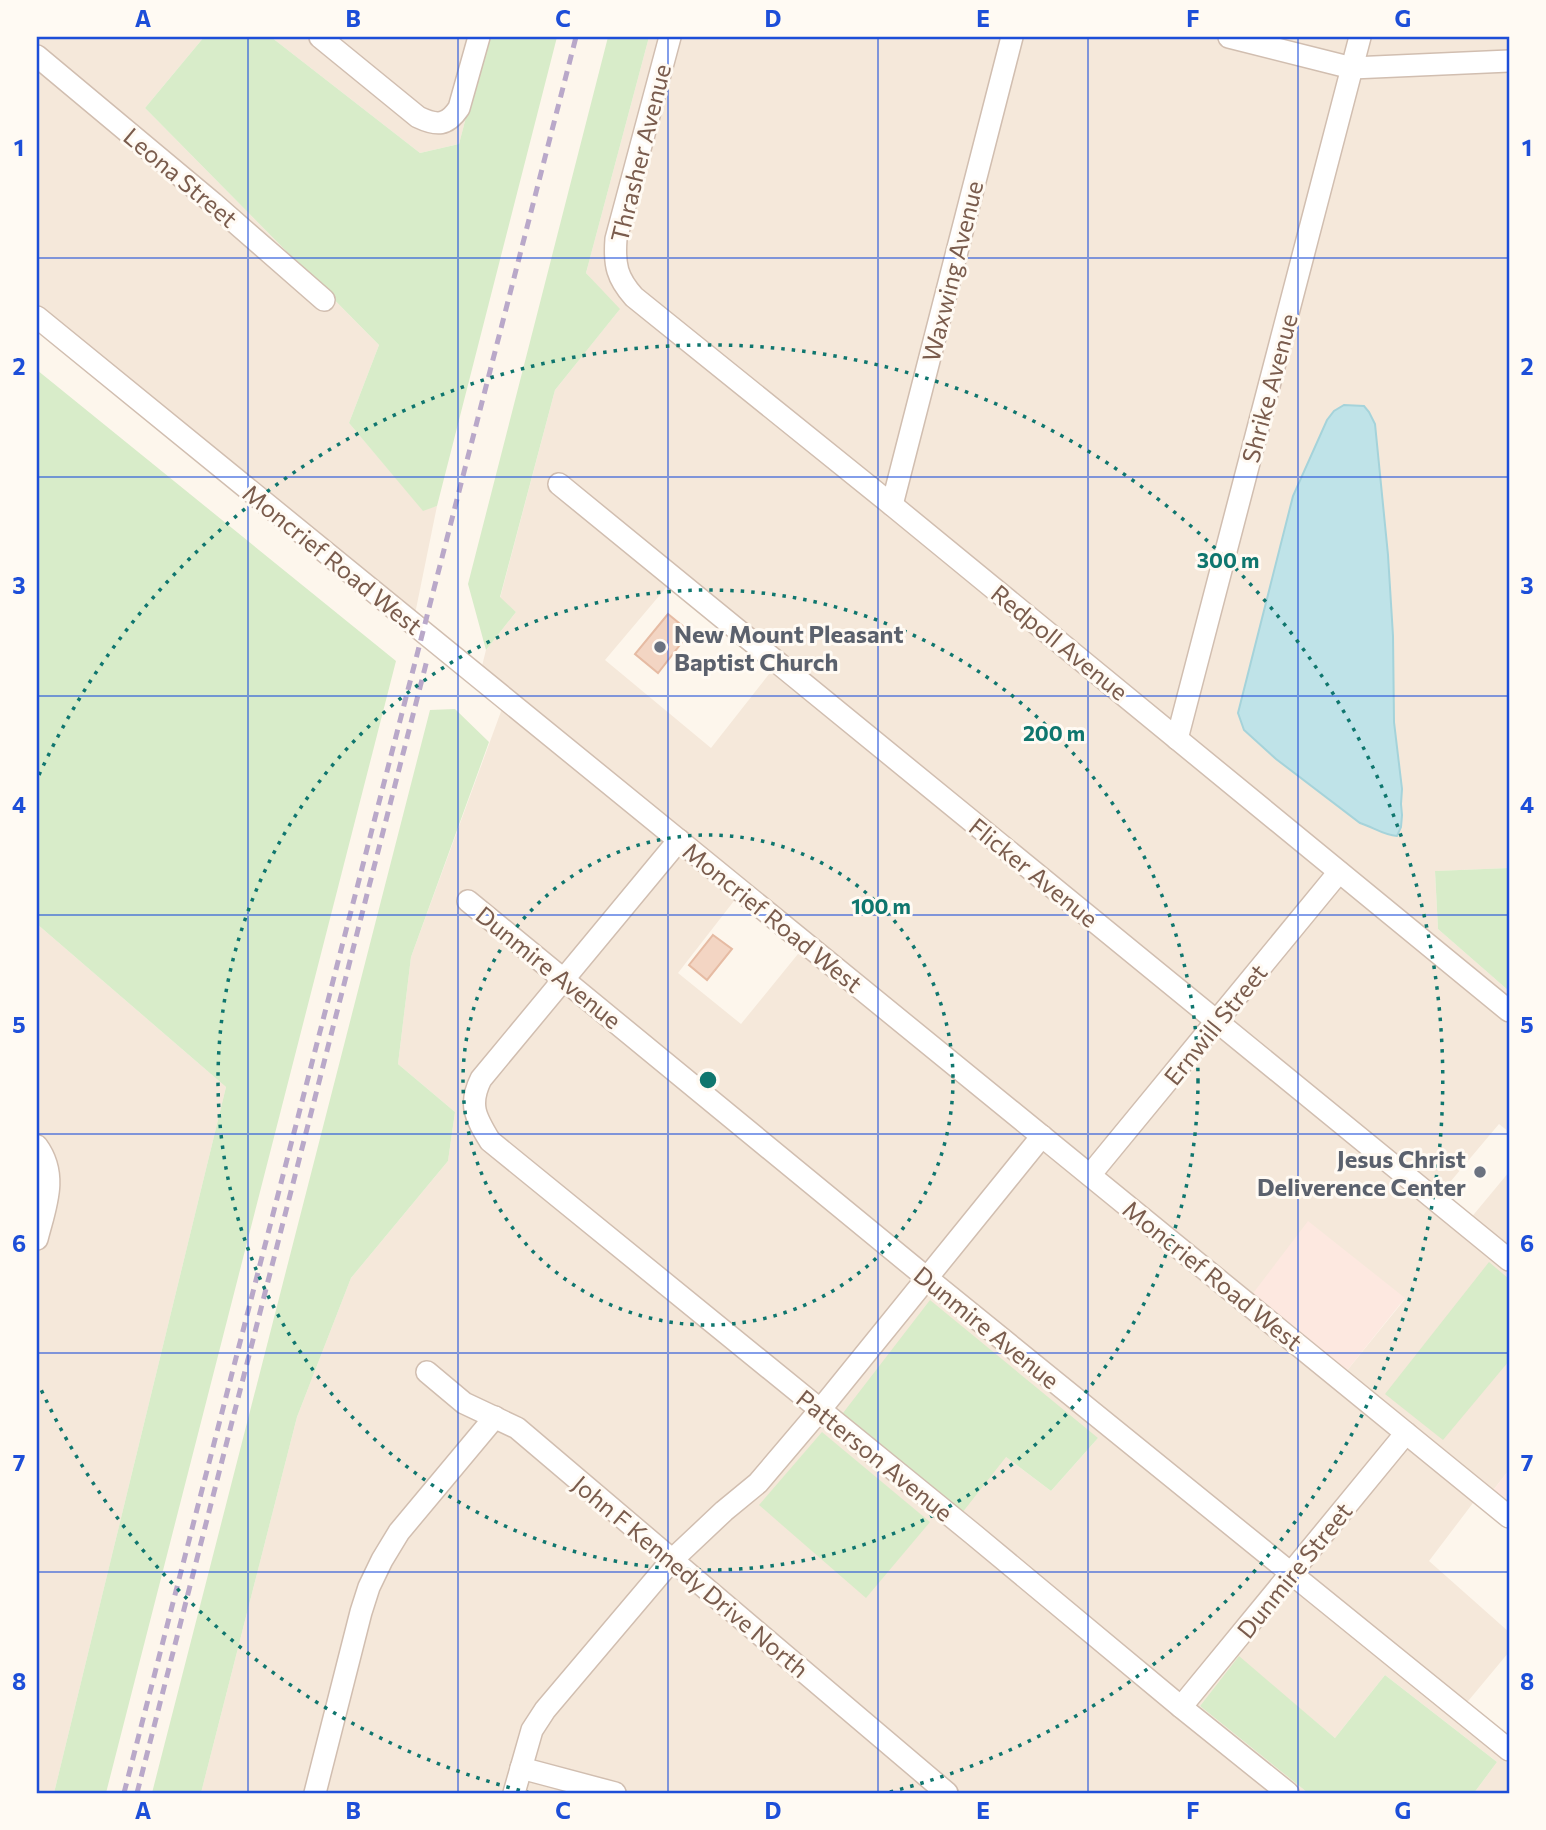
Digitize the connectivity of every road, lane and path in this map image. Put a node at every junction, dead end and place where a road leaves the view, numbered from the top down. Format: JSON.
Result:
{"nodes":[{"id":1,"x":320,"y":37,"type":"edge"},
{"id":2,"x":479,"y":37,"type":"edge"},
{"id":3,"x":670,"y":37,"type":"edge"},
{"id":4,"x":1012,"y":37,"type":"edge"},
{"id":5,"x":1229,"y":37,"type":"edge"},
{"id":6,"x":1360,"y":37,"type":"edge"},
{"id":7,"x":37,"y":56,"type":"edge"},
{"id":8,"x":1509,"y":61,"type":"edge"},
{"id":9,"x":1352,"y":68,"type":"junction"},
{"id":10,"x":617,"y":269,"type":"joint"},
{"id":11,"x":324,"y":300,"type":"dead end"},
{"id":12,"x":37,"y":317,"type":"edge"},
{"id":13,"x":559,"y":484,"type":"dead end"},
{"id":14,"x":892,"y":505,"type":"junction"},
{"id":15,"x":1177,"y":739,"type":"junction"},
{"id":16,"x":679,"y":840,"type":"junction"},
{"id":17,"x":1339,"y":872,"type":"junction"},
{"id":18,"x":468,"y":901,"type":"dead end"},
{"id":19,"x":564,"y":978,"type":"junction"},
{"id":20,"x":1509,"y":1011,"type":"edge"},
{"id":21,"x":1217,"y":1022,"type":"junction"},
{"id":22,"x":1042,"y":1136,"type":"junction"},
{"id":23,"x":37,"y":1146,"type":"edge"},
{"id":24,"x":1090,"y":1175,"type":"junction"},
{"id":25,"x":37,"y":1239,"type":"edge"},
{"id":26,"x":1509,"y":1260,"type":"edge"},
{"id":27,"x":927,"y":1278,"type":"junction"},
{"id":28,"x":427,"y":1372,"type":"dead end"},
{"id":29,"x":820,"y":1410,"type":"junction"},
{"id":30,"x":495,"y":1417,"type":"junction"},
{"id":31,"x":1406,"y":1433,"type":"junction"},
{"id":32,"x":1508,"y":1512,"type":"edge"},
{"id":33,"x":672,"y":1560,"type":"junction"},
{"id":34,"x":1292,"y":1573,"type":"junction"},
{"id":35,"x":1181,"y":1707,"type":"junction"},
{"id":36,"x":1509,"y":1750,"type":"edge"},
{"id":37,"x":521,"y":1768,"type":"junction"},
{"id":38,"x":314,"y":1793,"type":"edge"},
{"id":39,"x":514,"y":1793,"type":"edge"},
{"id":40,"x":615,"y":1793,"type":"edge"},
{"id":41,"x":947,"y":1793,"type":"edge"},
{"id":42,"x":1288,"y":1793,"type":"edge"}],
"edges":[{"from":1,"to":2,"type":"street"},
{"from":3,"to":10,"type":"street","name":"Thrasher Avenue"},
{"from":4,"to":14,"type":"street","name":"Waxwing Avenue"},
{"from":5,"to":9,"type":"street"},
{"from":6,"to":9,"type":"street","name":"Shrike Avenue"},
{"from":7,"to":11,"type":"street","name":"Leona Street"},
{"from":8,"to":9,"type":"street"},
{"from":9,"to":15,"type":"street","name":"Shrike Avenue"},
{"from":10,"to":14,"type":"street","name":"Redpoll Avenue"},
{"from":12,"to":16,"type":"street","name":"Moncrief Road West"},
{"from":13,"to":21,"type":"street","name":"Flicker Avenue"},
{"from":14,"to":15,"type":"street","name":"Redpoll Avenue"},
{"from":15,"to":17,"type":"street","name":"Redpoll Avenue"},
{"from":16,"to":19,"type":"street"},
{"from":16,"to":22,"type":"street","name":"Moncrief Road West"},
{"from":17,"to":20,"type":"street","name":"Redpoll Avenue"},
{"from":17,"to":21,"type":"street","name":"Ernwill Street"},
{"from":18,"to":19,"type":"street","name":"Dunmire Avenue"},
{"from":19,"to":27,"type":"street","name":"Dunmire Avenue"},
{"from":19,"to":29,"type":"street","name":"Patterson Avenue"},
{"from":21,"to":24,"type":"street","name":"Ernwill Street"},
{"from":21,"to":26,"type":"street","name":"Flicker Avenue"},
{"from":22,"to":24,"type":"street","name":"Moncrief Road West"},
{"from":22,"to":27,"type":"street"},
{"from":23,"to":25,"type":"street"},
{"from":24,"to":31,"type":"street","name":"Moncrief Road West"},
{"from":27,"to":29,"type":"street"},
{"from":27,"to":34,"type":"street","name":"Dunmire Avenue"},
{"from":28,"to":30,"type":"street","name":"John F Kennedy Drive North"},
{"from":29,"to":33,"type":"street"},
{"from":29,"to":35,"type":"street","name":"Patterson Avenue"},
{"from":30,"to":33,"type":"street","name":"John F Kennedy Drive North"},
{"from":30,"to":38,"type":"street"},
{"from":31,"to":32,"type":"street","name":"Moncrief Road West"},
{"from":31,"to":34,"type":"street","name":"Dunmire Street"},
{"from":33,"to":37,"type":"street"},
{"from":33,"to":41,"type":"street","name":"John F Kennedy Drive North"},
{"from":34,"to":35,"type":"street","name":"Dunmire Street"},
{"from":34,"to":36,"type":"street","name":"Dunmire Avenue"},
{"from":35,"to":42,"type":"street","name":"Patterson Avenue"},
{"from":37,"to":39,"type":"street"},
{"from":37,"to":40,"type":"street"}]}
